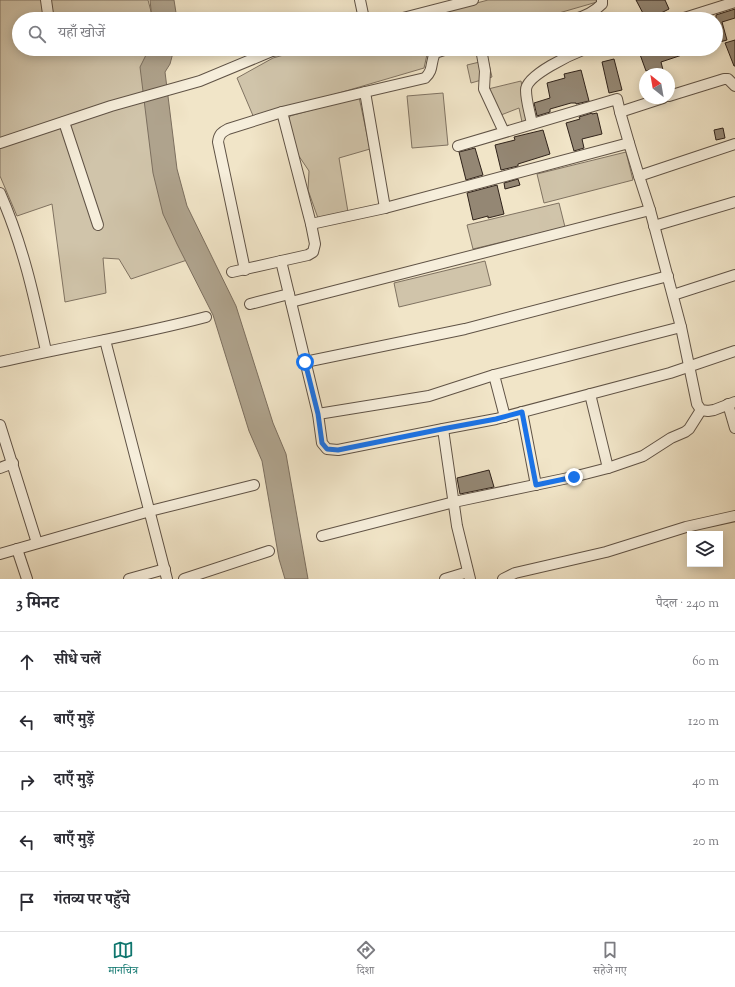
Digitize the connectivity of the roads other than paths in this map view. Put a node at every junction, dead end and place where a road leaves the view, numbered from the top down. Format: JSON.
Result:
{"nodes":[{"id":1,"x":46,"y":0,"type":"edge"},
{"id":2,"x":360,"y":0,"type":"edge"},
{"id":3,"x":473,"y":0,"type":"edge"},
{"id":4,"x":602,"y":0,"type":"edge"},
{"id":5,"x":735,"y":2,"type":"edge"},
{"id":6,"x":448,"y":3,"type":"edge"},
{"id":7,"x":48,"y":12,"type":"edge"},
{"id":8,"x":363,"y":12,"type":"edge"},
{"id":9,"x":420,"y":12,"type":"edge"},
{"id":10,"x":592,"y":12,"type":"edge"},
{"id":11,"x":703,"y":12,"type":"edge"},
{"id":12,"x":260,"y":56,"type":"edge"},
{"id":13,"x":434,"y":56,"type":"edge"},
{"id":14,"x":482,"y":56,"type":"edge"},
{"id":15,"x":569,"y":56,"type":"edge"},
{"id":16,"x":735,"y":86,"type":"edge"},
{"id":17,"x":365,"y":92,"type":"junction"},
{"id":18,"x":675,"y":94,"type":"edge"},
{"id":19,"x":645,"y":104,"type":"edge"},
{"id":20,"x":282,"y":112,"type":"junction"},
{"id":21,"x":620,"y":112,"type":"junction"},
{"id":22,"x":64,"y":122,"type":"junction"},
{"id":23,"x":532,"y":124,"type":"junction"},
{"id":24,"x":504,"y":132,"type":"junction"},
{"id":25,"x":0,"y":143,"type":"edge"},
{"id":26,"x":629,"y":143,"type":"junction"},
{"id":27,"x":735,"y":144,"type":"edge"},
{"id":28,"x":458,"y":146,"type":"dead end"},
{"id":29,"x":639,"y":176,"type":"junction"},
{"id":30,"x":0,"y":193,"type":"edge"},
{"id":31,"x":735,"y":202,"type":"edge"},
{"id":32,"x":385,"y":208,"type":"junction"},
{"id":33,"x":650,"y":210,"type":"junction"},
{"id":34,"x":311,"y":224,"type":"junction"},
{"id":35,"x":98,"y":225,"type":"dead end"},
{"id":36,"x":654,"y":226,"type":"junction"},
{"id":37,"x":281,"y":261,"type":"junction"},
{"id":38,"x":245,"y":270,"type":"junction"},
{"id":39,"x":232,"y":272,"type":"dead end"},
{"id":40,"x":735,"y":275,"type":"edge"},
{"id":41,"x":668,"y":276,"type":"junction"},
{"id":42,"x":672,"y":295,"type":"junction"},
{"id":43,"x":290,"y":298,"type":"junction"},
{"id":44,"x":250,"y":304,"type":"dead end"},
{"id":45,"x":206,"y":317,"type":"dead end"},
{"id":46,"x":681,"y":327,"type":"junction"},
{"id":47,"x":105,"y":340,"type":"junction"},
{"id":48,"x":46,"y":351,"type":"junction"},
{"id":49,"x":735,"y":351,"type":"edge"},
{"id":50,"x":0,"y":362,"type":"edge"},
{"id":51,"x":305,"y":362,"type":"junction"},
{"id":52,"x":688,"y":367,"type":"junction"},
{"id":53,"x":494,"y":376,"type":"junction"},
{"id":54,"x":590,"y":394,"type":"junction"},
{"id":55,"x":732,"y":403,"type":"edge"},
{"id":56,"x":701,"y":410,"type":"junction"},
{"id":57,"x":522,"y":412,"type":"junction"},
{"id":58,"x":318,"y":414,"type":"junction"},
{"id":59,"x":505,"y":417,"type":"junction"},
{"id":60,"x":0,"y":425,"type":"edge"},
{"id":61,"x":735,"y":428,"type":"edge"},
{"id":62,"x":442,"y":429,"type":"junction"},
{"id":63,"x":13,"y":464,"type":"junction"},
{"id":64,"x":0,"y":468,"type":"edge"},
{"id":65,"x":608,"y":468,"type":"junction"},
{"id":66,"x":254,"y":485,"type":"dead end"},
{"id":67,"x":536,"y":485,"type":"junction"},
{"id":68,"x":454,"y":502,"type":"junction"},
{"id":69,"x":150,"y":511,"type":"junction"},
{"id":70,"x":735,"y":516,"type":"edge"},
{"id":71,"x":322,"y":536,"type":"dead end"},
{"id":72,"x":37,"y":543,"type":"junction"},
{"id":73,"x":17,"y":549,"type":"junction"},
{"id":74,"x":270,"y":551,"type":"dead end"},
{"id":75,"x":0,"y":554,"type":"edge"},
{"id":76,"x":166,"y":574,"type":"edge"},
{"id":77,"x":469,"y":575,"type":"edge"},
{"id":78,"x":27,"y":579,"type":"edge"},
{"id":79,"x":129,"y":579,"type":"edge"},
{"id":80,"x":184,"y":579,"type":"edge"},
{"id":81,"x":445,"y":579,"type":"edge"},
{"id":82,"x":503,"y":579,"type":"edge"}],
"edges":[{"from":1,"to":7,"type":"street"},
{"from":2,"to":8,"type":"street"},
{"from":3,"to":6,"type":"street"},
{"from":4,"to":10,"type":"street"},
{"from":5,"to":11,"type":"street"},
{"from":6,"to":9,"type":"street"},
{"from":12,"to":22,"type":"street"},
{"from":13,"to":17,"type":"street"},
{"from":14,"to":24,"type":"street"},
{"from":15,"to":23,"type":"street"},
{"from":16,"to":18,"type":"street"},
{"from":17,"to":20,"type":"street"},
{"from":17,"to":32,"type":"street"},
{"from":19,"to":21,"type":"street"},
{"from":20,"to":34,"type":"street"},
{"from":20,"to":38,"type":"street"},
{"from":21,"to":23,"type":"street"},
{"from":21,"to":26,"type":"street"},
{"from":22,"to":25,"type":"street"},
{"from":22,"to":35,"type":"street"},
{"from":23,"to":24,"type":"street"},
{"from":24,"to":28,"type":"street"},
{"from":26,"to":29,"type":"street"},
{"from":26,"to":32,"type":"street"},
{"from":27,"to":29,"type":"street"},
{"from":29,"to":33,"type":"street"},
{"from":30,"to":48,"type":"street"},
{"from":31,"to":36,"type":"street"},
{"from":32,"to":34,"type":"street"},
{"from":33,"to":36,"type":"street"},
{"from":33,"to":43,"type":"street"},
{"from":34,"to":37,"type":"street"},
{"from":36,"to":41,"type":"street"},
{"from":37,"to":38,"type":"street"},
{"from":37,"to":43,"type":"street"},
{"from":38,"to":39,"type":"street"},
{"from":40,"to":42,"type":"street"},
{"from":41,"to":42,"type":"street"},
{"from":41,"to":51,"type":"street"},
{"from":42,"to":46,"type":"street"},
{"from":43,"to":44,"type":"street"},
{"from":43,"to":51,"type":"street"},
{"from":45,"to":47,"type":"street"},
{"from":46,"to":52,"type":"street"},
{"from":46,"to":53,"type":"street"},
{"from":47,"to":48,"type":"street"},
{"from":47,"to":69,"type":"street"},
{"from":48,"to":50,"type":"street"},
{"from":49,"to":52,"type":"street"},
{"from":51,"to":58,"type":"street"},
{"from":52,"to":54,"type":"street"},
{"from":52,"to":56,"type":"street"},
{"from":53,"to":58,"type":"street"},
{"from":53,"to":59,"type":"street"},
{"from":54,"to":57,"type":"street"},
{"from":54,"to":65,"type":"street"},
{"from":55,"to":56,"type":"street"},
{"from":55,"to":61,"type":"street"},
{"from":56,"to":65,"type":"street"},
{"from":57,"to":59,"type":"street"},
{"from":57,"to":67,"type":"street"},
{"from":58,"to":62,"type":"street"},
{"from":59,"to":62,"type":"street"},
{"from":60,"to":63,"type":"street"},
{"from":62,"to":68,"type":"street"},
{"from":63,"to":64,"type":"street"},
{"from":63,"to":72,"type":"street"},
{"from":65,"to":67,"type":"street"},
{"from":66,"to":69,"type":"street"},
{"from":67,"to":68,"type":"street"},
{"from":68,"to":71,"type":"street"},
{"from":68,"to":77,"type":"street"},
{"from":69,"to":72,"type":"street"},
{"from":69,"to":76,"type":"street"},
{"from":70,"to":82,"type":"street"},
{"from":72,"to":73,"type":"street"},
{"from":73,"to":75,"type":"street"},
{"from":73,"to":78,"type":"street"},
{"from":74,"to":80,"type":"street"},
{"from":76,"to":79,"type":"street"},
{"from":77,"to":81,"type":"street"}]}
